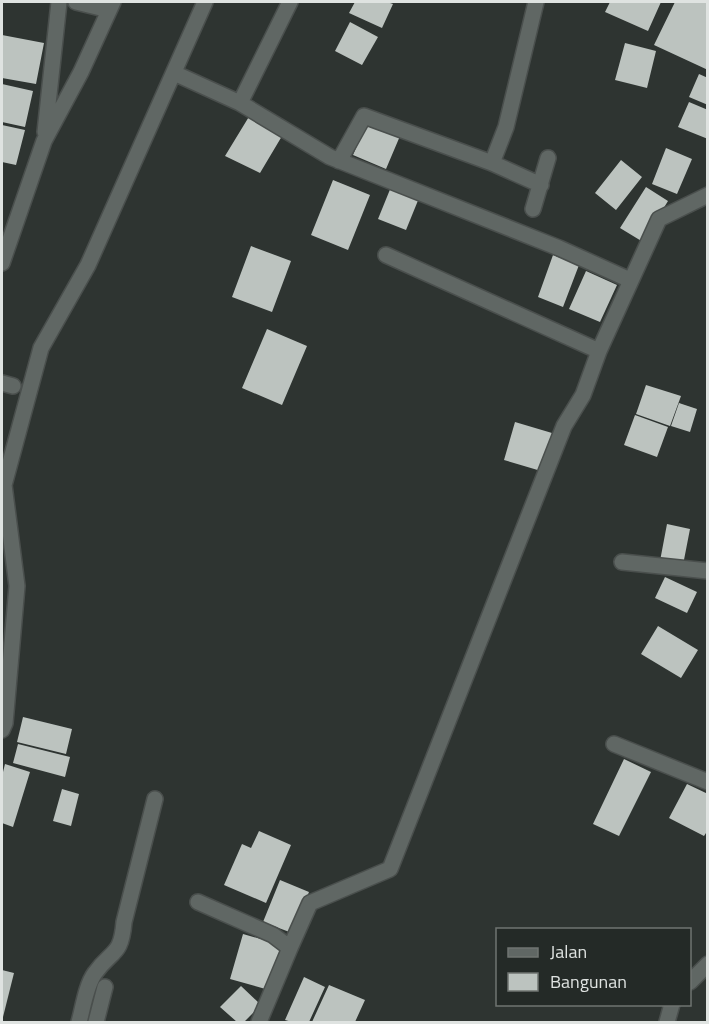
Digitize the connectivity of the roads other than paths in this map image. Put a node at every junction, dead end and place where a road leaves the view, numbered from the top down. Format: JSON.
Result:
{"nodes":[{"id":1,"x":59,"y":2,"type":"edge"},
{"id":2,"x":76,"y":2,"type":"edge"},
{"id":3,"x":205,"y":2,"type":"edge"},
{"id":4,"x":290,"y":2,"type":"edge"},
{"id":5,"x":536,"y":2,"type":"edge"},
{"id":6,"x":111,"y":6,"type":"edge"},
{"id":7,"x":174,"y":73,"type":"junction"},
{"id":8,"x":240,"y":103,"type":"junction"},
{"id":9,"x":44,"y":141,"type":"junction"},
{"id":10,"x":548,"y":158,"type":"dead end"},
{"id":11,"x":339,"y":161,"type":"junction"},
{"id":12,"x":492,"y":163,"type":"junction"},
{"id":13,"x":541,"y":185,"type":"junction"},
{"id":14,"x":708,"y":195,"type":"edge"},
{"id":15,"x":533,"y":208,"type":"dead end"},
{"id":16,"x":386,"y":255,"type":"dead end"},
{"id":17,"x":2,"y":262,"type":"edge"},
{"id":18,"x":630,"y":280,"type":"junction"},
{"id":19,"x":599,"y":351,"type":"junction"},
{"id":20,"x":622,"y":562,"type":"dead end"},
{"id":21,"x":708,"y":571,"type":"edge"},
{"id":22,"x":2,"y":730,"type":"edge"},
{"id":23,"x":614,"y":744,"type":"dead end"},
{"id":24,"x":708,"y":782,"type":"edge"},
{"id":25,"x":155,"y":799,"type":"dead end"},
{"id":26,"x":198,"y":902,"type":"dead end"},
{"id":27,"x":290,"y":948,"type":"junction"},
{"id":28,"x":708,"y":964,"type":"edge"},
{"id":29,"x":691,"y":981,"type":"edge"},
{"id":30,"x":105,"y":987,"type":"dead end"},
{"id":31,"x":672,"y":1006,"type":"edge"},
{"id":32,"x":79,"y":1023,"type":"edge"},
{"id":33,"x":96,"y":1023,"type":"edge"},
{"id":34,"x":259,"y":1023,"type":"edge"},
{"id":35,"x":667,"y":1023,"type":"edge"}],
"edges":[{"from":1,"to":9,"type":"street"},
{"from":2,"to":6,"type":"street"},
{"from":3,"to":7,"type":"street"},
{"from":4,"to":8,"type":"street"},
{"from":5,"to":12,"type":"street"},
{"from":6,"to":9,"type":"street"},
{"from":7,"to":8,"type":"street"},
{"from":7,"to":22,"type":"street"},
{"from":8,"to":11,"type":"street"},
{"from":9,"to":17,"type":"street"},
{"from":10,"to":13,"type":"street"},
{"from":11,"to":12,"type":"street"},
{"from":11,"to":18,"type":"street"},
{"from":12,"to":13,"type":"street"},
{"from":13,"to":15,"type":"street"},
{"from":14,"to":18,"type":"street"},
{"from":16,"to":19,"type":"street"},
{"from":18,"to":19,"type":"street"},
{"from":19,"to":27,"type":"street"},
{"from":20,"to":21,"type":"street"},
{"from":23,"to":24,"type":"street"},
{"from":25,"to":32,"type":"street"},
{"from":26,"to":27,"type":"street"},
{"from":27,"to":34,"type":"street"},
{"from":28,"to":29,"type":"street"},
{"from":30,"to":33,"type":"street"},
{"from":31,"to":35,"type":"street"}]}
